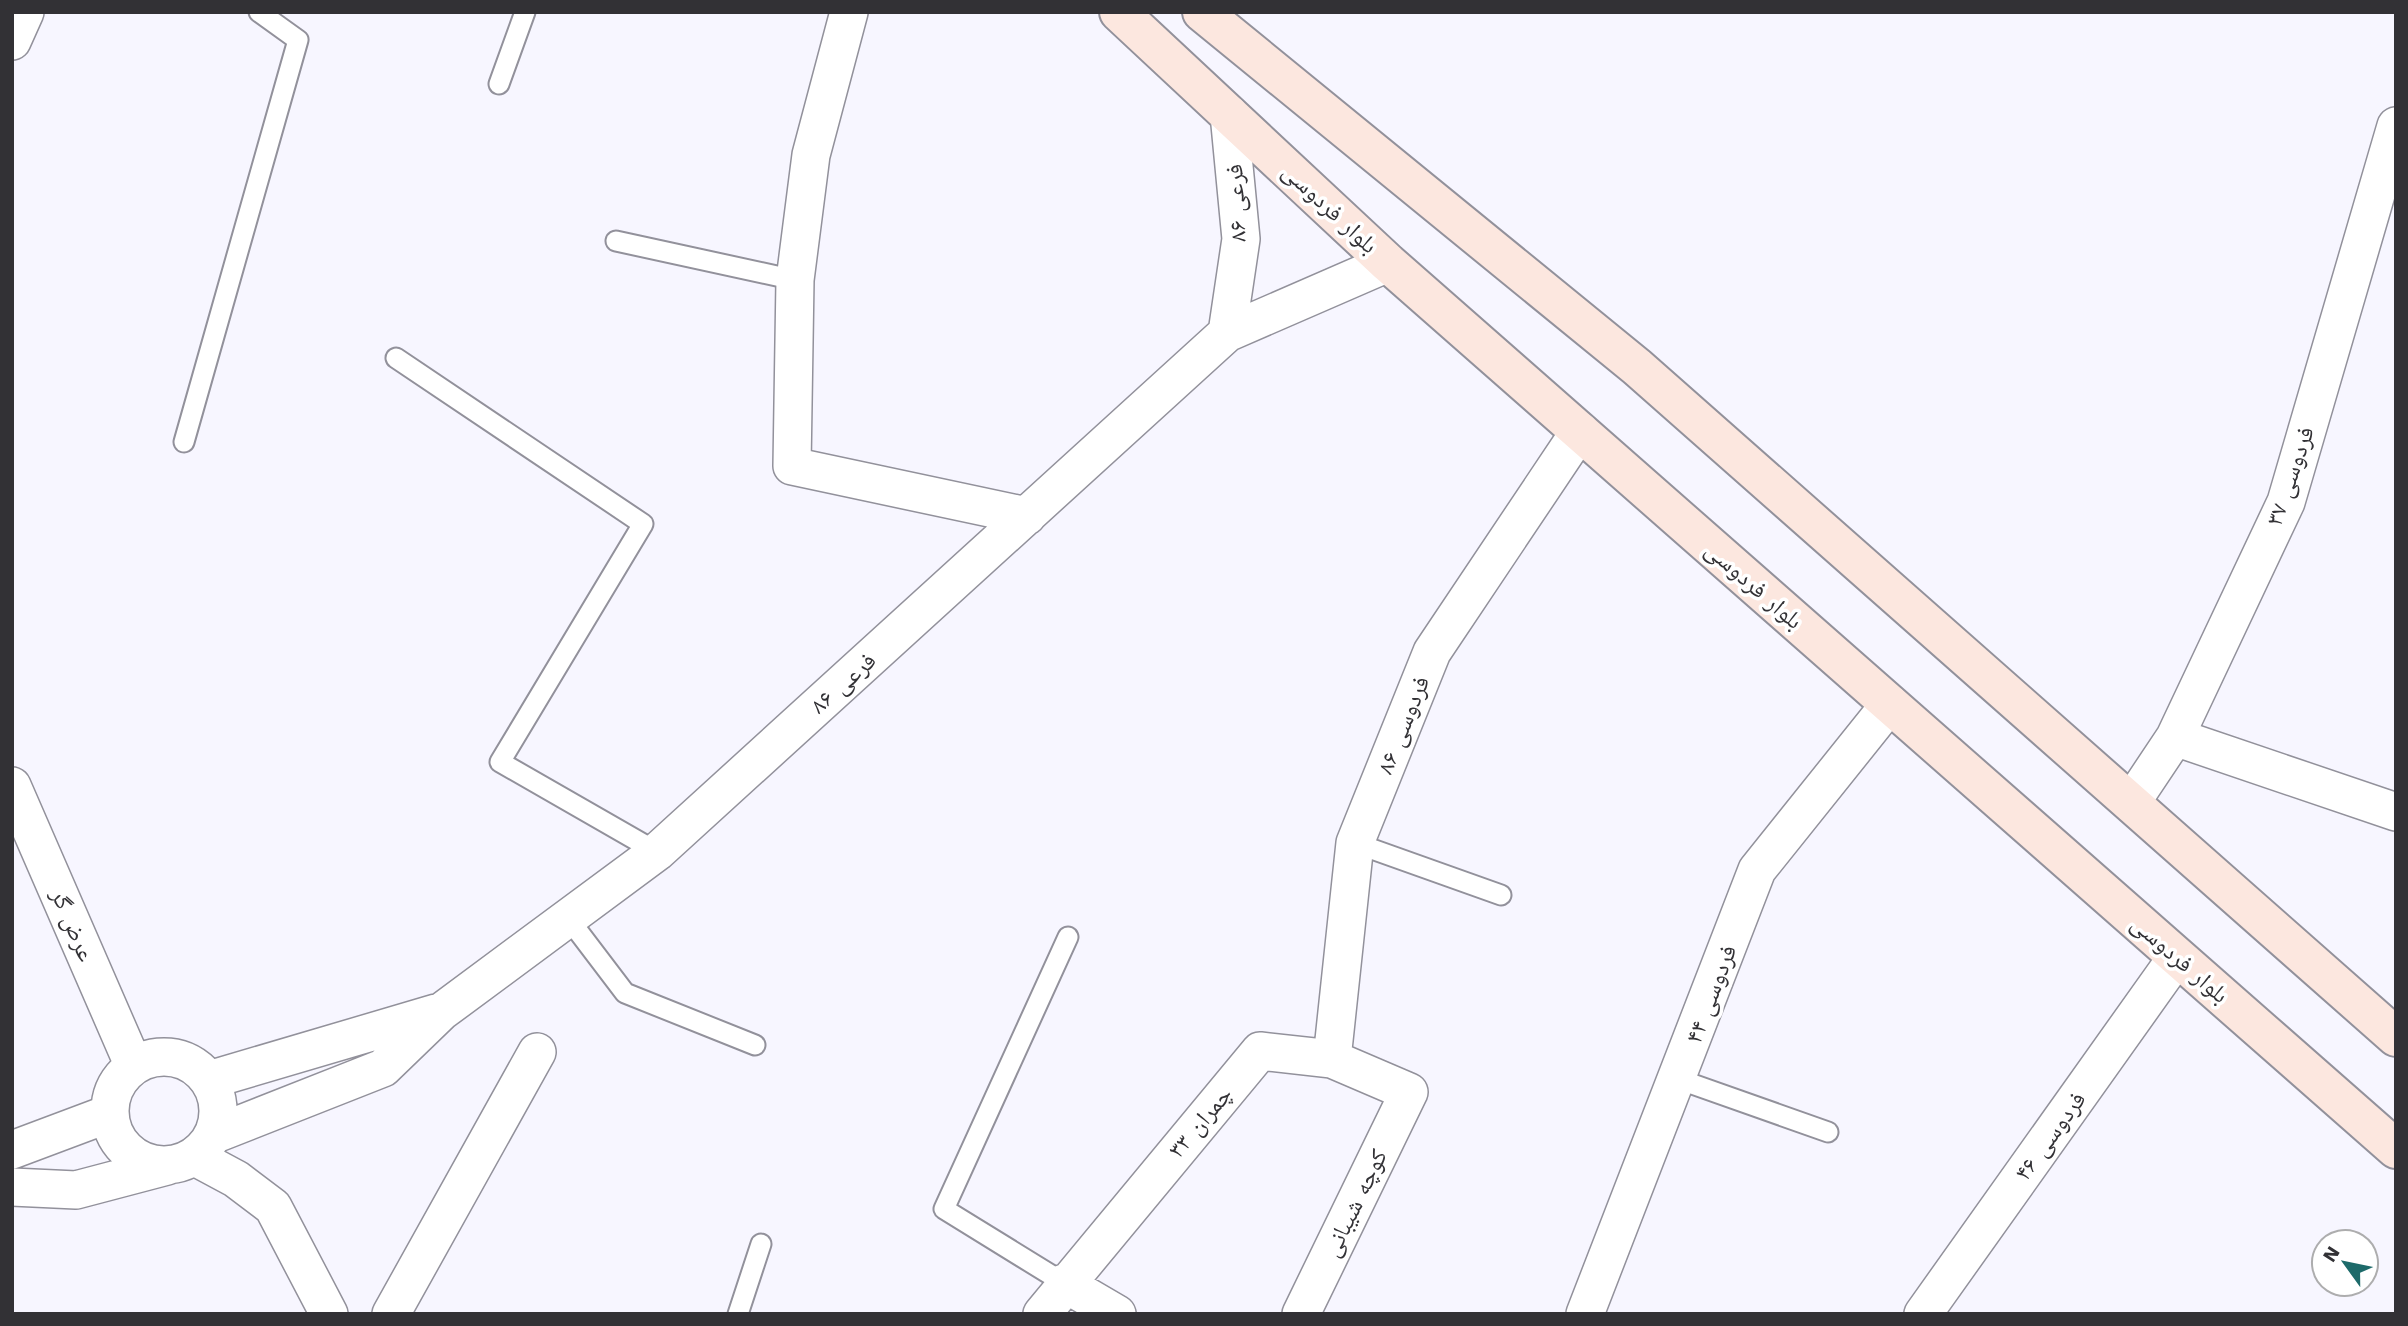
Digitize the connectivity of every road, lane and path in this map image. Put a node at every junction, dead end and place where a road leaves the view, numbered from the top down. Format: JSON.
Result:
{"nodes":[{"id":1,"x":24,"y":12,"type":"edge"},
{"id":2,"x":259,"y":12,"type":"edge"},
{"id":3,"x":525,"y":12,"type":"edge"},
{"id":4,"x":849,"y":12,"type":"edge"},
{"id":5,"x":1119,"y":12,"type":"edge"},
{"id":6,"x":1202,"y":12,"type":"edge"},
{"id":7,"x":12,"y":41,"type":"edge"},
{"id":8,"x":499,"y":84,"type":"dead end"},
{"id":9,"x":1229,"y":114,"type":"junction"},
{"id":10,"x":2396,"y":126,"type":"edge"},
{"id":11,"x":616,"y":241,"type":"dead end"},
{"id":12,"x":1388,"y":263,"type":"junction"},
{"id":13,"x":795,"y":280,"type":"junction"},
{"id":14,"x":1227,"y":333,"type":"junction"},
{"id":15,"x":396,"y":358,"type":"dead end"},
{"id":16,"x":1580,"y":431,"type":"junction"},
{"id":17,"x":184,"y":442,"type":"dead end"},
{"id":18,"x":1027,"y":516,"type":"junction"},
{"id":19,"x":1890,"y":704,"type":"junction"},
{"id":20,"x":2175,"y":737,"type":"junction"},
{"id":21,"x":12,"y":786,"type":"edge"},
{"id":22,"x":2131,"y":803,"type":"junction"},
{"id":23,"x":2396,"y":812,"type":"edge"},
{"id":24,"x":1355,"y":843,"type":"junction"},
{"id":25,"x":657,"y":852,"type":"junction"},
{"id":26,"x":1501,"y":895,"type":"dead end"},
{"id":27,"x":568,"y":918,"type":"junction"},
{"id":28,"x":1068,"y":937,"type":"dead end"},
{"id":29,"x":2177,"y":957,"type":"junction"},
{"id":30,"x":441,"y":1012,"type":"junction"},
{"id":31,"x":2396,"y":1037,"type":"edge"},
{"id":32,"x":755,"y":1045,"type":"dead end"},
{"id":33,"x":537,"y":1052,"type":"dead end"},
{"id":34,"x":1332,"y":1059,"type":"junction"},
{"id":35,"x":133,"y":1065,"type":"junction"},
{"id":36,"x":1678,"y":1079,"type":"junction"},
{"id":37,"x":209,"y":1080,"type":"junction"},
{"id":38,"x":1409,"y":1093,"type":"joint"},
{"id":39,"x":108,"y":1114,"type":"junction"},
{"id":40,"x":1828,"y":1132,"type":"dead end"},
{"id":41,"x":2396,"y":1149,"type":"edge"},
{"id":42,"x":12,"y":1150,"type":"edge"},
{"id":43,"x":192,"y":1153,"type":"junction"},
{"id":44,"x":12,"y":1187,"type":"edge"},
{"id":45,"x":761,"y":1244,"type":"dead end"},
{"id":46,"x":1064,"y":1283,"type":"junction"},
{"id":47,"x":329,"y":1314,"type":"edge"},
{"id":48,"x":391,"y":1314,"type":"edge"},
{"id":49,"x":737,"y":1314,"type":"edge"},
{"id":50,"x":1042,"y":1314,"type":"edge"},
{"id":51,"x":1117,"y":1314,"type":"edge"},
{"id":52,"x":1301,"y":1314,"type":"edge"},
{"id":53,"x":1585,"y":1314,"type":"edge"},
{"id":54,"x":1923,"y":1314,"type":"edge"}],
"edges":[{"from":1,"to":7,"type":"street"},
{"from":2,"to":17,"type":"lane"},
{"from":3,"to":8,"type":"lane"},
{"from":4,"to":13,"type":"street"},
{"from":5,"to":9,"type":"main road","name":"بلوار فردوسی"},
{"from":6,"to":22,"type":"main road"},
{"from":9,"to":12,"type":"main road","name":"بلوار فردوسی"},
{"from":9,"to":14,"type":"street","name":"فرعی ۸۶"},
{"from":10,"to":20,"type":"street","name":"فردوسی ۳۷"},
{"from":11,"to":13,"type":"lane"},
{"from":12,"to":14,"type":"street","name":"فرعی ۸۶"},
{"from":12,"to":16,"type":"main road","name":"بلوار فردوسی"},
{"from":13,"to":18,"type":"street"},
{"from":14,"to":18,"type":"street","name":"فرعی ۸۶"},
{"from":15,"to":25,"type":"lane"},
{"from":16,"to":19,"type":"main road","name":"بلوار فردوسی"},
{"from":16,"to":24,"type":"street","name":"فردوسی ۸۶"},
{"from":18,"to":25,"type":"street","name":"فرعی ۸۶"},
{"from":19,"to":29,"type":"main road","name":"بلوار فردوسی"},
{"from":19,"to":36,"type":"street","name":"فردوسی ۴۴"},
{"from":20,"to":22,"type":"street","name":"فردوسی ۳۷"},
{"from":20,"to":23,"type":"street"},
{"from":21,"to":35,"type":"street","name":"عرض گر"},
{"from":22,"to":31,"type":"main road"},
{"from":24,"to":26,"type":"lane"},
{"from":24,"to":34,"type":"street","name":"فردوسی ۸۶"},
{"from":25,"to":27,"type":"street","name":"فرعی ۸۶"},
{"from":27,"to":30,"type":"street","name":"فرعی ۸۶"},
{"from":27,"to":32,"type":"lane"},
{"from":28,"to":46,"type":"lane"},
{"from":29,"to":41,"type":"main road","name":"بلوار فردوسی"},
{"from":29,"to":54,"type":"street","name":"فردوسی ۴۶"},
{"from":30,"to":37,"type":"street"},
{"from":30,"to":43,"type":"street"},
{"from":33,"to":48,"type":"street"},
{"from":34,"to":38,"type":"street","name":"چمران ۳۳"},
{"from":34,"to":46,"type":"street","name":"چمران ۳۳"},
{"from":35,"to":37,"type":"street"},
{"from":35,"to":39,"type":"street"},
{"from":36,"to":40,"type":"lane"},
{"from":36,"to":53,"type":"street","name":"فردوسی ۴۴"},
{"from":37,"to":43,"type":"street"},
{"from":38,"to":52,"type":"street","name":"کوچه شیبانی"},
{"from":39,"to":42,"type":"street"},
{"from":39,"to":43,"type":"street"},
{"from":43,"to":44,"type":"street"},
{"from":43,"to":47,"type":"street"},
{"from":45,"to":49,"type":"lane"},
{"from":46,"to":50,"type":"street","name":"چمران ۳۳"},
{"from":46,"to":51,"type":"street"}]}
